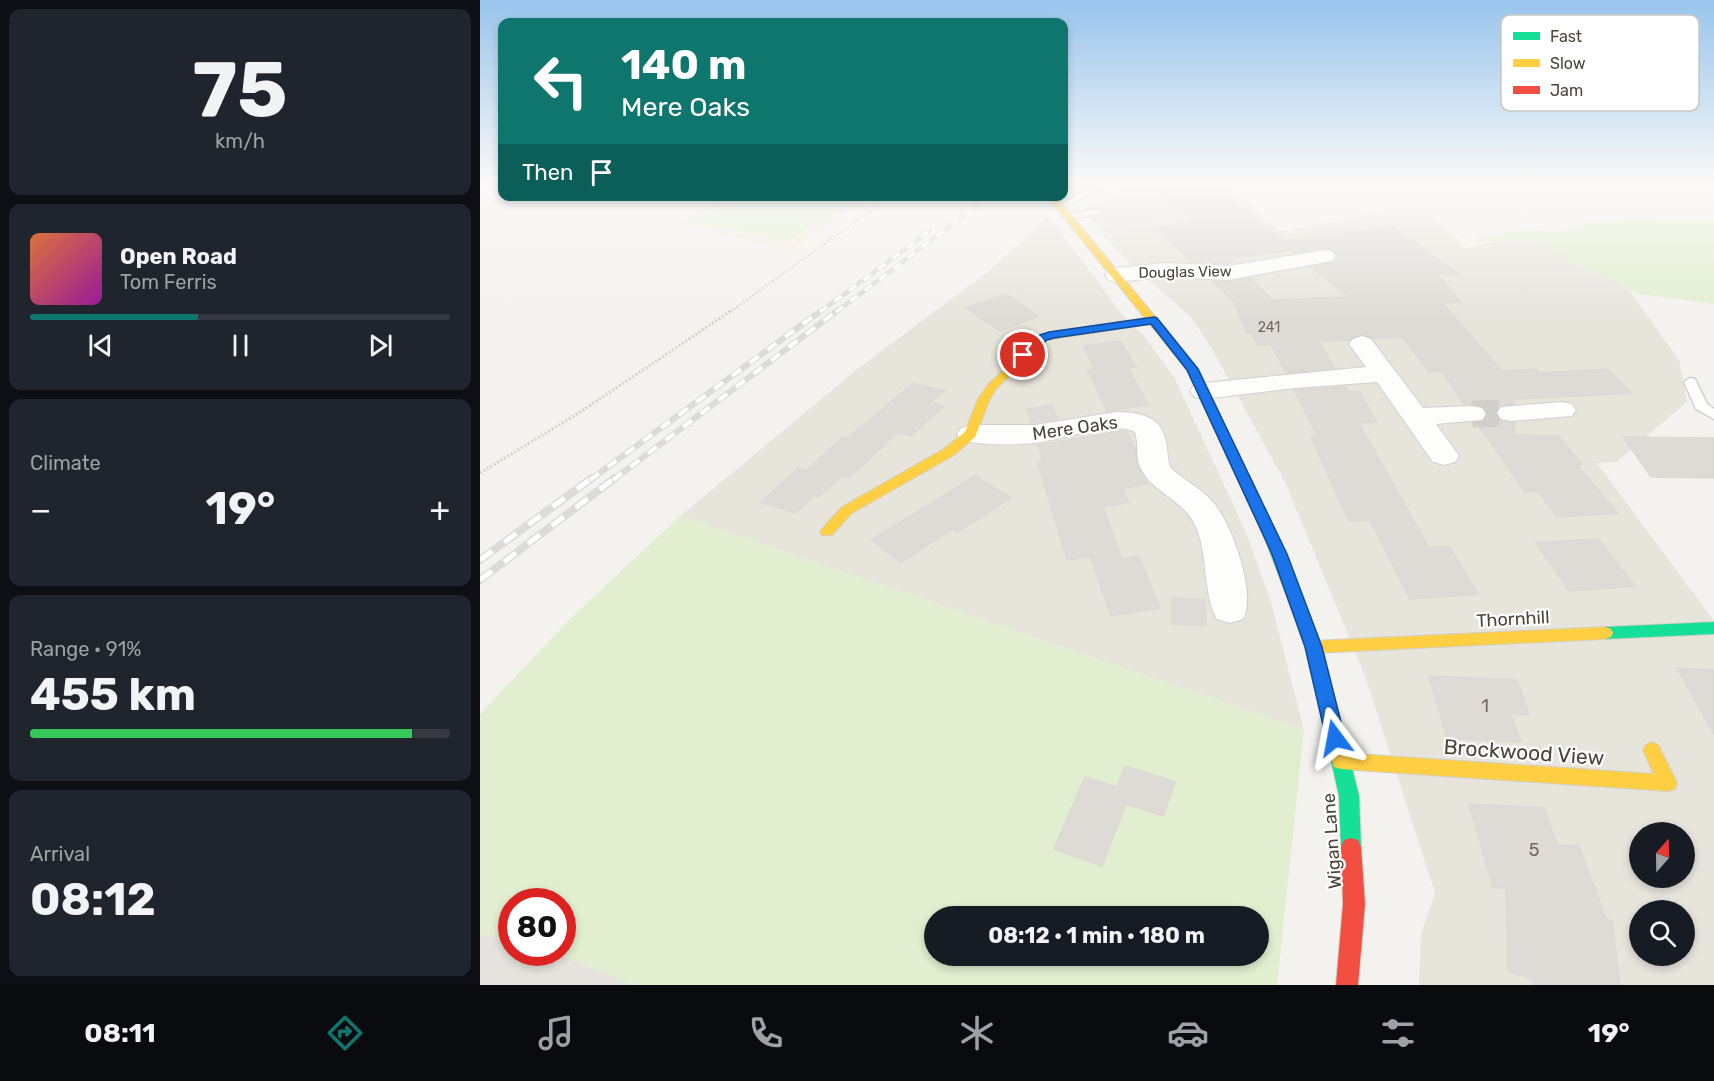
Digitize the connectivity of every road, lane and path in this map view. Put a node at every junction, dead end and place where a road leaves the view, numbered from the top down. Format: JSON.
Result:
{"nodes":[{"id":1,"x":846,"y":228,"type":"edge"},
{"id":2,"x":1076,"y":228,"type":"edge"},
{"id":3,"x":1324,"y":256,"type":"dead end"},
{"id":4,"x":1116,"y":274,"type":"junction"},
{"id":5,"x":1154,"y":320,"type":"junction"},
{"id":6,"x":1362,"y":344,"type":"dead end"},
{"id":7,"x":1384,"y":374,"type":"junction"},
{"id":8,"x":1690,"y":382,"type":"dead end"},
{"id":9,"x":1204,"y":391,"type":"junction"},
{"id":10,"x":1562,"y":410,"type":"dead end"},
{"id":11,"x":1511,"y":413,"type":"tunnel mouth"},
{"id":12,"x":1472,"y":414,"type":"tunnel mouth"},
{"id":13,"x":1714,"y":415,"type":"edge"},
{"id":14,"x":1416,"y":417,"type":"junction"},
{"id":15,"x":970,"y":434,"type":"junction"},
{"id":16,"x":1444,"y":456,"type":"dead end"},
{"id":17,"x":480,"y":473,"type":"edge"},
{"id":18,"x":827,"y":532,"type":"dead end"},
{"id":19,"x":1230,"y":610,"type":"dead end"},
{"id":20,"x":1714,"y":628,"type":"edge"},
{"id":21,"x":1314,"y":647,"type":"junction"},
{"id":22,"x":1652,"y":750,"type":"dead end"},
{"id":23,"x":1341,"y":761,"type":"junction"},
{"id":24,"x":1347,"y":985,"type":"edge"}],
"edges":[{"from":1,"to":17,"type":"path"},
{"from":2,"to":4,"type":"main road","name":"Wigan Lane"},
{"from":3,"to":4,"type":"street","name":"Douglas View"},
{"from":4,"to":5,"type":"main road","name":"Wigan Lane"},
{"from":5,"to":9,"type":"main road","name":"Wigan Lane"},
{"from":5,"to":15,"type":"main road"},
{"from":6,"to":7,"type":"street"},
{"from":7,"to":9,"type":"street"},
{"from":7,"to":14,"type":"street"},
{"from":8,"to":13,"type":"lane"},
{"from":9,"to":21,"type":"main road","name":"Wigan Lane"},
{"from":10,"to":11,"type":"street"},
{"from":12,"to":14,"type":"street"},
{"from":14,"to":16,"type":"street"},
{"from":15,"to":18,"type":"main road"},
{"from":15,"to":19,"type":"street","name":"Mere Oaks"},
{"from":20,"to":21,"type":"main road","name":"Thornhill"},
{"from":21,"to":23,"type":"main road","name":"Wigan Lane"},
{"from":22,"to":23,"type":"main road","name":"Brockwood View"},
{"from":23,"to":24,"type":"main road","name":"Wigan Lane"}]}
